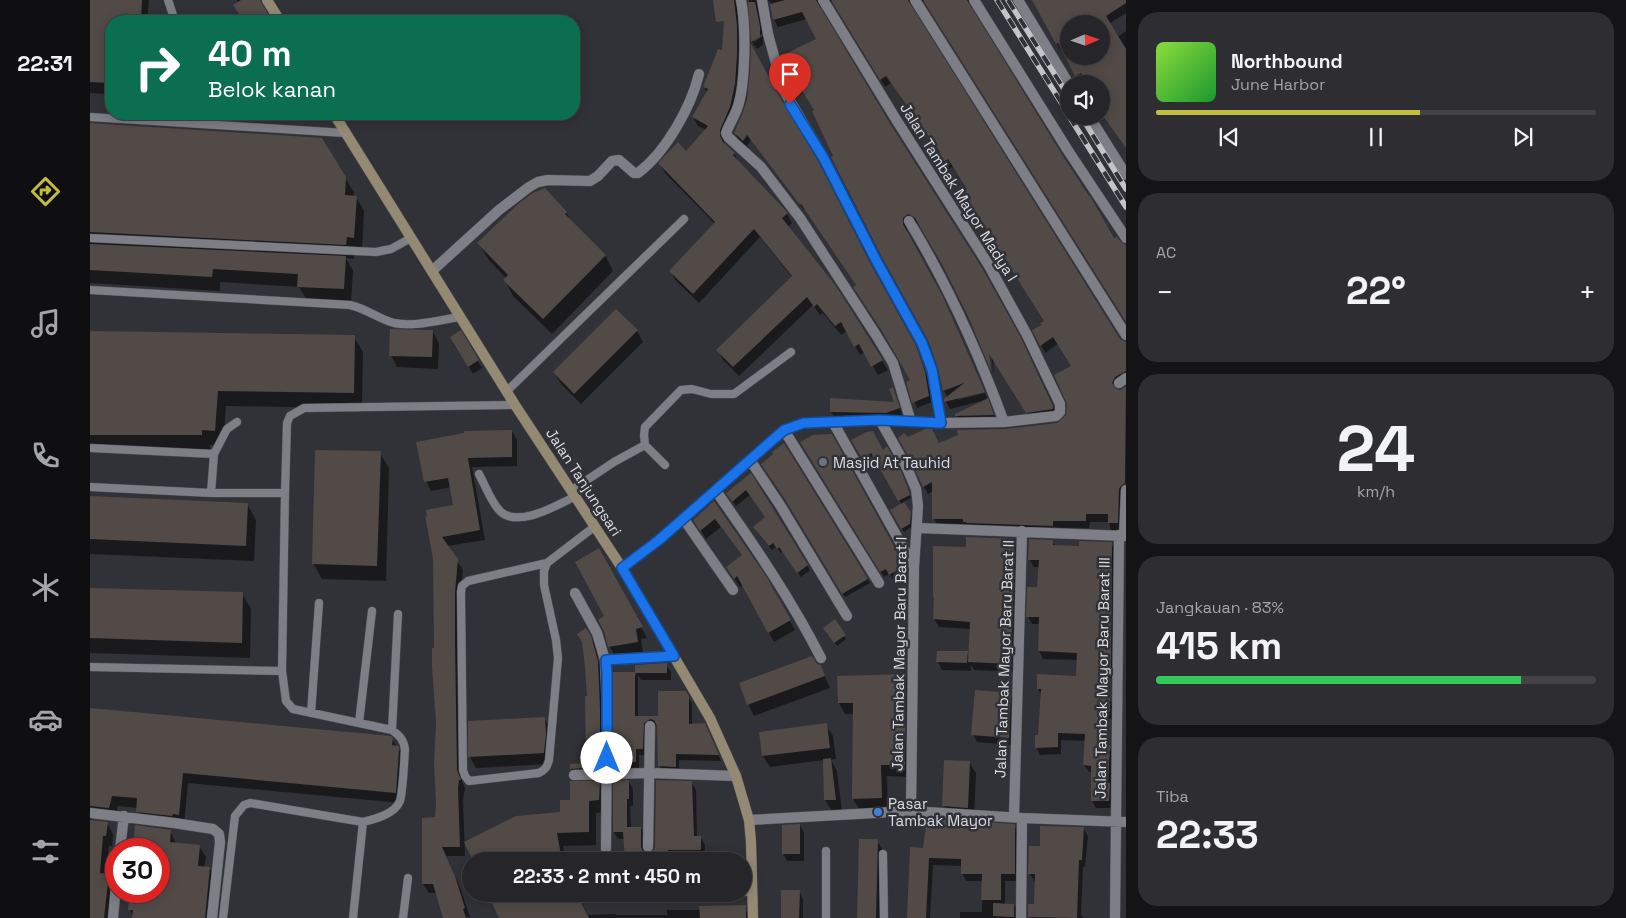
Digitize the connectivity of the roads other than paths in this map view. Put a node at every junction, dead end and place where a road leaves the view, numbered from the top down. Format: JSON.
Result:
{"nodes":[{"id":1,"x":168,"y":0,"type":"edge"},
{"id":2,"x":267,"y":0,"type":"edge"},
{"id":3,"x":762,"y":0,"type":"edge"},
{"id":4,"x":823,"y":0,"type":"edge"},
{"id":5,"x":914,"y":0,"type":"edge"},
{"id":6,"x":974,"y":0,"type":"edge"},
{"id":7,"x":1018,"y":0,"type":"edge"},
{"id":8,"x":741,"y":1,"type":"edge"},
{"id":9,"x":173,"y":15,"type":"edge"},
{"id":10,"x":276,"y":15,"type":"edge"},
{"id":11,"x":699,"y":74,"type":"dead end"},
{"id":12,"x":1064,"y":75,"type":"edge"},
{"id":13,"x":90,"y":117,"type":"edge"},
{"id":14,"x":105,"y":118,"type":"edge"},
{"id":15,"x":138,"y":120,"type":"edge"},
{"id":16,"x":337,"y":120,"type":"edge"},
{"id":17,"x":1095,"y":125,"type":"edge"},
{"id":18,"x":345,"y":133,"type":"junction"},
{"id":19,"x":1126,"y":175,"type":"edge"},
{"id":20,"x":684,"y":219,"type":"dead end"},
{"id":21,"x":909,"y":221,"type":"dead end"},
{"id":22,"x":90,"y":238,"type":"edge"},
{"id":23,"x":411,"y":238,"type":"junction"},
{"id":24,"x":1126,"y":238,"type":"edge"},
{"id":25,"x":432,"y":271,"type":"junction"},
{"id":26,"x":90,"y":290,"type":"edge"},
{"id":27,"x":460,"y":317,"type":"junction"},
{"id":28,"x":1126,"y":335,"type":"edge"},
{"id":29,"x":791,"y":352,"type":"dead end"},
{"id":30,"x":507,"y":391,"type":"junction"},
{"id":31,"x":515,"y":405,"type":"junction"},
{"id":32,"x":880,"y":420,"type":"junction"},
{"id":33,"x":237,"y":422,"type":"dead end"},
{"id":34,"x":833,"y":422,"type":"junction"},
{"id":35,"x":911,"y":422,"type":"junction"},
{"id":36,"x":1004,"y":422,"type":"junction"},
{"id":37,"x":941,"y":423,"type":"junction"},
{"id":38,"x":784,"y":430,"type":"junction"},
{"id":39,"x":645,"y":445,"type":"junction"},
{"id":40,"x":90,"y":448,"type":"edge"},
{"id":41,"x":214,"y":454,"type":"junction"},
{"id":42,"x":750,"y":460,"type":"junction"},
{"id":43,"x":665,"y":465,"type":"dead end"},
{"id":44,"x":479,"y":474,"type":"dead end"},
{"id":45,"x":90,"y":487,"type":"edge"},
{"id":46,"x":1126,"y":490,"type":"edge"},
{"id":47,"x":716,"y":491,"type":"junction"},
{"id":48,"x":211,"y":493,"type":"junction"},
{"id":49,"x":285,"y":493,"type":"junction"},
{"id":50,"x":574,"y":493,"type":"junction"},
{"id":51,"x":683,"y":518,"type":"junction"},
{"id":52,"x":594,"y":527,"type":"junction"},
{"id":53,"x":916,"y":528,"type":"junction"},
{"id":54,"x":1022,"y":531,"type":"junction"},
{"id":55,"x":1123,"y":536,"type":"edge"},
{"id":56,"x":547,"y":563,"type":"junction"},
{"id":57,"x":914,"y":567,"type":"junction"},
{"id":58,"x":622,"y":568,"type":"junction"},
{"id":59,"x":879,"y":583,"type":"dead end"},
{"id":60,"x":733,"y":590,"type":"dead end"},
{"id":61,"x":575,"y":593,"type":"dead end"},
{"id":62,"x":319,"y":603,"type":"dead end"},
{"id":63,"x":372,"y":611,"type":"dead end"},
{"id":64,"x":398,"y":614,"type":"dead end"},
{"id":65,"x":847,"y":616,"type":"dead end"},
{"id":66,"x":674,"y":656,"type":"junction"},
{"id":67,"x":821,"y":658,"type":"dead end"},
{"id":68,"x":606,"y":660,"type":"junction"},
{"id":69,"x":90,"y":667,"type":"edge"},
{"id":70,"x":282,"y":671,"type":"junction"},
{"id":71,"x":310,"y":713,"type":"junction"},
{"id":72,"x":359,"y":723,"type":"junction"},
{"id":73,"x":650,"y":726,"type":"dead end"},
{"id":74,"x":392,"y":730,"type":"junction"},
{"id":75,"x":607,"y":774,"type":"junction"},
{"id":76,"x":650,"y":774,"type":"junction"},
{"id":77,"x":574,"y":775,"type":"dead end"},
{"id":78,"x":736,"y":776,"type":"junction"},
{"id":79,"x":912,"y":811,"type":"junction"},
{"id":80,"x":90,"y":813,"type":"edge"},
{"id":81,"x":124,"y":816,"type":"junction"},
{"id":82,"x":1018,"y":818,"type":"junction"},
{"id":83,"x":749,"y":820,"type":"junction"},
{"id":84,"x":363,"y":822,"type":"junction"},
{"id":85,"x":1121,"y":822,"type":"edge"},
{"id":86,"x":121,"y":838,"type":"edge"},
{"id":87,"x":648,"y":847,"type":"dead end"},
{"id":88,"x":606,"y":849,"type":"dead end"},
{"id":89,"x":826,"y":851,"type":"dead end"},
{"id":90,"x":749,"y":852,"type":"edge"},
{"id":91,"x":883,"y":854,"type":"dead end"},
{"id":92,"x":408,"y":878,"type":"dead end"},
{"id":93,"x":750,"y":902,"type":"edge"},
{"id":94,"x":114,"y":903,"type":"edge"},
{"id":95,"x":113,"y":918,"type":"edge"},
{"id":96,"x":212,"y":918,"type":"edge"},
{"id":97,"x":222,"y":918,"type":"edge"},
{"id":98,"x":353,"y":918,"type":"edge"},
{"id":99,"x":403,"y":918,"type":"edge"},
{"id":100,"x":753,"y":918,"type":"edge"},
{"id":101,"x":826,"y":918,"type":"edge"},
{"id":102,"x":884,"y":918,"type":"edge"},
{"id":103,"x":1021,"y":918,"type":"edge"},
{"id":104,"x":1115,"y":918,"type":"edge"}],
"edges":[{"from":1,"to":9,"type":"lane"},
{"from":2,"to":10,"type":"main road"},
{"from":3,"to":37,"type":"street"},
{"from":4,"to":36,"type":"street","name":"Jalan Tambak Mayor Madya I"},
{"from":5,"to":28,"type":"street"},
{"from":6,"to":24,"type":"street"},
{"from":7,"to":12,"type":"street"},
{"from":8,"to":35,"type":"street"},
{"from":11,"to":25,"type":"street"},
{"from":13,"to":14,"type":"lane"},
{"from":15,"to":18,"type":"lane"},
{"from":16,"to":18,"type":"main road","name":"Jalan Tanjungsari"},
{"from":17,"to":19,"type":"street"},
{"from":18,"to":23,"type":"main road","name":"Jalan Tanjungsari"},
{"from":20,"to":30,"type":"lane"},
{"from":21,"to":36,"type":"street"},
{"from":22,"to":23,"type":"lane"},
{"from":23,"to":25,"type":"main road","name":"Jalan Tanjungsari"},
{"from":25,"to":27,"type":"main road","name":"Jalan Tanjungsari"},
{"from":26,"to":27,"type":"lane"},
{"from":27,"to":30,"type":"main road","name":"Jalan Tanjungsari"},
{"from":29,"to":39,"type":"lane"},
{"from":30,"to":31,"type":"main road","name":"Jalan Tanjungsari"},
{"from":31,"to":49,"type":"lane"},
{"from":31,"to":50,"type":"main road","name":"Jalan Tanjungsari"},
{"from":32,"to":34,"type":"street"},
{"from":32,"to":35,"type":"street"},
{"from":32,"to":53,"type":"street","name":"Jalan Tambak Mayor Baru Barat I"},
{"from":33,"to":41,"type":"lane"},
{"from":34,"to":38,"type":"street"},
{"from":34,"to":57,"type":"street"},
{"from":35,"to":37,"type":"street"},
{"from":36,"to":37,"type":"street"},
{"from":38,"to":42,"type":"street"},
{"from":38,"to":59,"type":"street"},
{"from":39,"to":43,"type":"lane"},
{"from":39,"to":50,"type":"lane"},
{"from":40,"to":41,"type":"lane"},
{"from":41,"to":48,"type":"lane"},
{"from":42,"to":47,"type":"street"},
{"from":42,"to":65,"type":"street"},
{"from":44,"to":50,"type":"lane"},
{"from":45,"to":48,"type":"lane"},
{"from":46,"to":55,"type":"street","name":"Jalan Tambak Mayor Baru Barat III"},
{"from":47,"to":51,"type":"street"},
{"from":47,"to":67,"type":"street"},
{"from":48,"to":49,"type":"lane"},
{"from":49,"to":70,"type":"lane"},
{"from":50,"to":52,"type":"main road","name":"Jalan Tanjungsari"},
{"from":51,"to":58,"type":"street"},
{"from":51,"to":60,"type":"street"},
{"from":52,"to":56,"type":"lane"},
{"from":52,"to":58,"type":"main road","name":"Jalan Tanjungsari"},
{"from":53,"to":54,"type":"street"},
{"from":53,"to":57,"type":"street","name":"Jalan Tambak Mayor Baru Barat I"},
{"from":54,"to":55,"type":"street"},
{"from":54,"to":82,"type":"street","name":"Jalan Tambak Mayor Baru Barat II"},
{"from":55,"to":85,"type":"street","name":"Jalan Tambak Mayor Baru Barat III"},
{"from":56,"to":56,"type":"lane"},
{"from":57,"to":79,"type":"street","name":"Jalan Tambak Mayor Baru Barat I"},
{"from":58,"to":66,"type":"main road","name":"Jalan Tanjungsari"},
{"from":61,"to":68,"type":"street"},
{"from":62,"to":71,"type":"lane"},
{"from":63,"to":72,"type":"lane"},
{"from":64,"to":74,"type":"lane"},
{"from":66,"to":68,"type":"street"},
{"from":66,"to":78,"type":"main road","name":"Jalan Tanjungsari"},
{"from":68,"to":75,"type":"street"},
{"from":69,"to":70,"type":"lane"},
{"from":70,"to":71,"type":"lane"},
{"from":71,"to":72,"type":"lane"},
{"from":72,"to":74,"type":"lane"},
{"from":73,"to":76,"type":"street"},
{"from":74,"to":84,"type":"lane"},
{"from":75,"to":76,"type":"street"},
{"from":75,"to":77,"type":"street"},
{"from":75,"to":88,"type":"street"},
{"from":76,"to":78,"type":"street"},
{"from":76,"to":87,"type":"street"},
{"from":78,"to":83,"type":"main road","name":"Jalan Tanjungsari"},
{"from":79,"to":82,"type":"street"},
{"from":79,"to":83,"type":"street"},
{"from":80,"to":81,"type":"street"},
{"from":81,"to":86,"type":"street"},
{"from":81,"to":96,"type":"street"},
{"from":82,"to":85,"type":"street"},
{"from":82,"to":103,"type":"street","name":"Jalan Tambak Mayor Baru Barat II"},
{"from":83,"to":90,"type":"main road","name":"Jalan Tanjungsari"},
{"from":84,"to":97,"type":"lane"},
{"from":84,"to":98,"type":"lane"},
{"from":85,"to":104,"type":"street","name":"Jalan Tambak Mayor Baru Barat III"},
{"from":89,"to":101,"type":"lane"},
{"from":91,"to":102,"type":"lane"},
{"from":92,"to":99,"type":"lane"},
{"from":93,"to":100,"type":"main road","name":"Jalan Tanjungsari"},
{"from":94,"to":95,"type":"street"}]}
